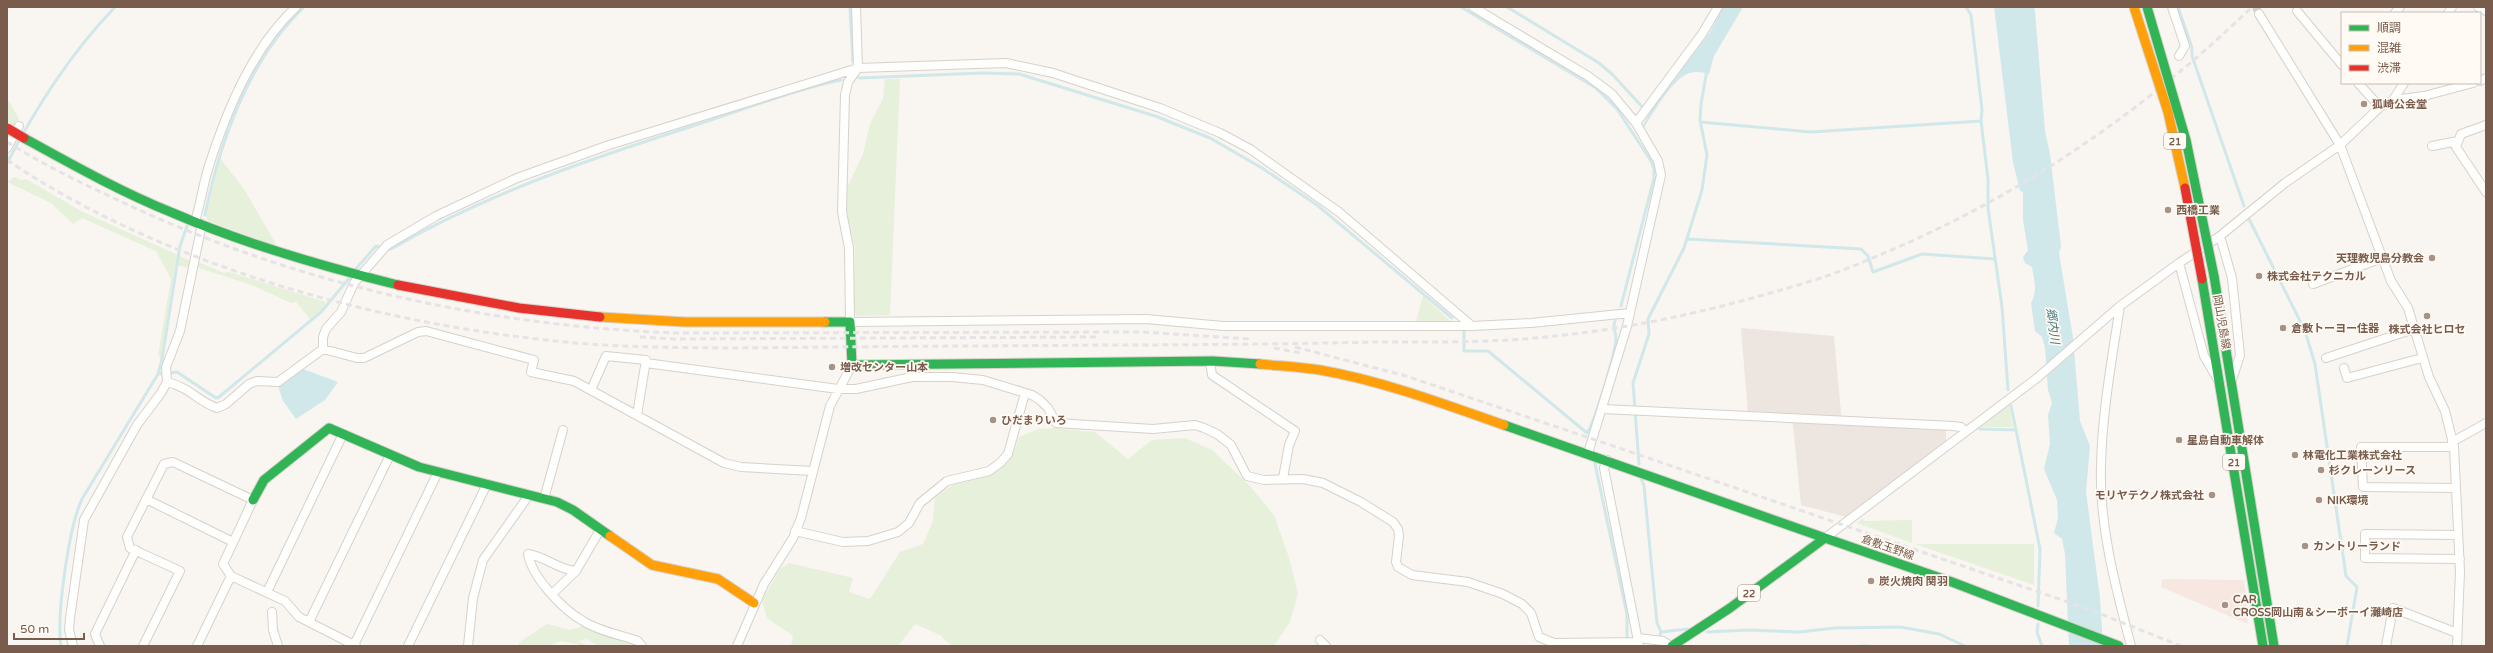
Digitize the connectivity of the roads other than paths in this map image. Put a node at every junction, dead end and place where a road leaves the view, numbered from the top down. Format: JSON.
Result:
{"nodes":[{"id":1,"x":296,"y":7,"type":"edge"},
{"id":2,"x":856,"y":7,"type":"edge"},
{"id":3,"x":1474,"y":7,"type":"edge"},
{"id":4,"x":1718,"y":7,"type":"edge"},
{"id":5,"x":2134,"y":7,"type":"edge"},
{"id":6,"x":2147,"y":7,"type":"edge"},
{"id":7,"x":2172,"y":7,"type":"edge"},
{"id":8,"x":2478,"y":7,"type":"edge"},
{"id":9,"x":2486,"y":11,"type":"edge"},
{"id":10,"x":2297,"y":12,"type":"dead end"},
{"id":11,"x":2259,"y":14,"type":"tunnel mouth"},
{"id":12,"x":2179,"y":56,"type":"dead end"},
{"id":13,"x":2341,"y":64,"type":"edge"},
{"id":14,"x":858,"y":68,"type":"junction"},
{"id":15,"x":2359,"y":84,"type":"edge"},
{"id":16,"x":2403,"y":84,"type":"edge"},
{"id":17,"x":2469,"y":84,"type":"edge"},
{"id":18,"x":2393,"y":100,"type":"junction"},
{"id":19,"x":2380,"y":107,"type":"junction"},
{"id":20,"x":2486,"y":125,"type":"edge"},
{"id":21,"x":19,"y":126,"type":"dead end"},
{"id":22,"x":7,"y":128,"type":"edge"},
{"id":23,"x":1639,"y":129,"type":"junction"},
{"id":24,"x":2458,"y":141,"type":"junction"},
{"id":25,"x":2340,"y":145,"type":"junction"},
{"id":26,"x":2432,"y":146,"type":"dead end"},
{"id":27,"x":7,"y":148,"type":"edge"},
{"id":28,"x":2486,"y":192,"type":"edge"},
{"id":29,"x":198,"y":223,"type":"junction"},
{"id":30,"x":2220,"y":236,"type":"junction"},
{"id":31,"x":2382,"y":258,"type":"junction"},
{"id":32,"x":2179,"y":263,"type":"junction"},
{"id":33,"x":355,"y":273,"type":"junction"},
{"id":34,"x":2313,"y":284,"type":"dead end"},
{"id":35,"x":2120,"y":306,"type":"junction"},
{"id":36,"x":1630,"y":313,"type":"junction"},
{"id":37,"x":850,"y":322,"type":"junction"},
{"id":38,"x":1472,"y":326,"type":"junction"},
{"id":39,"x":2414,"y":329,"type":"junction"},
{"id":40,"x":323,"y":349,"type":"junction"},
{"id":41,"x":2326,"y":358,"type":"dead end"},
{"id":42,"x":2422,"y":358,"type":"junction"},
{"id":43,"x":1210,"y":361,"type":"junction"},
{"id":44,"x":646,"y":363,"type":"junction"},
{"id":45,"x":852,"y":365,"type":"junction"},
{"id":46,"x":2344,"y":368,"type":"dead end"},
{"id":47,"x":167,"y":376,"type":"junction"},
{"id":48,"x":2232,"y":380,"type":"junction"},
{"id":49,"x":2220,"y":382,"type":"junction"},
{"id":50,"x":838,"y":389,"type":"junction"},
{"id":51,"x":592,"y":390,"type":"junction"},
{"id":52,"x":1025,"y":393,"type":"junction"},
{"id":53,"x":1603,"y":409,"type":"junction"},
{"id":54,"x":637,"y":414,"type":"junction"},
{"id":55,"x":2486,"y":423,"type":"edge"},
{"id":56,"x":563,"y":430,"type":"dead end"},
{"id":57,"x":1965,"y":431,"type":"junction"},
{"id":58,"x":343,"y":434,"type":"junction"},
{"id":59,"x":2453,"y":444,"type":"junction"},
{"id":60,"x":2242,"y":445,"type":"junction"},
{"id":61,"x":2231,"y":447,"type":"junction"},
{"id":62,"x":1588,"y":453,"type":"junction"},
{"id":63,"x":390,"y":455,"type":"junction"},
{"id":64,"x":1607,"y":460,"type":"junction"},
{"id":65,"x":812,"y":471,"type":"junction"},
{"id":66,"x":438,"y":472,"type":"junction"},
{"id":67,"x":1283,"y":478,"type":"junction"},
{"id":68,"x":487,"y":484,"type":"junction"},
{"id":69,"x":2456,"y":488,"type":"junction"},
{"id":70,"x":529,"y":495,"type":"junction"},
{"id":71,"x":146,"y":499,"type":"junction"},
{"id":72,"x":544,"y":499,"type":"junction"},
{"id":73,"x":253,"y":500,"type":"junction"},
{"id":74,"x":600,"y":530,"type":"junction"},
{"id":75,"x":796,"y":531,"type":"junction"},
{"id":76,"x":2458,"y":535,"type":"junction"},
{"id":77,"x":1825,"y":538,"type":"junction"},
{"id":78,"x":233,"y":542,"type":"junction"},
{"id":79,"x":136,"y":550,"type":"junction"},
{"id":80,"x":2460,"y":559,"type":"junction"},
{"id":81,"x":576,"y":571,"type":"junction"},
{"id":82,"x":231,"y":576,"type":"junction"},
{"id":83,"x":267,"y":592,"type":"junction"},
{"id":84,"x":552,"y":594,"type":"junction"},
{"id":85,"x":754,"y":603,"type":"junction"},
{"id":86,"x":272,"y":612,"type":"dead end"},
{"id":87,"x":309,"y":622,"type":"junction"},
{"id":88,"x":2457,"y":633,"type":"junction"},
{"id":89,"x":1639,"y":642,"type":"edge"},
{"id":90,"x":73,"y":646,"type":"edge"},
{"id":91,"x":100,"y":646,"type":"edge"},
{"id":92,"x":143,"y":646,"type":"edge"},
{"id":93,"x":197,"y":646,"type":"edge"},
{"id":94,"x":278,"y":646,"type":"edge"},
{"id":95,"x":355,"y":646,"type":"edge"},
{"id":96,"x":408,"y":646,"type":"edge"},
{"id":97,"x":468,"y":646,"type":"edge"},
{"id":98,"x":642,"y":646,"type":"edge"},
{"id":99,"x":737,"y":646,"type":"edge"},
{"id":100,"x":1671,"y":646,"type":"edge"},
{"id":101,"x":2119,"y":646,"type":"edge"},
{"id":102,"x":2131,"y":646,"type":"edge"},
{"id":103,"x":2263,"y":646,"type":"edge"},
{"id":104,"x":2274,"y":646,"type":"edge"},
{"id":105,"x":2386,"y":646,"type":"edge"},
{"id":106,"x":2457,"y":646,"type":"edge"}],
"edges":[{"from":1,"to":29,"type":"street"},
{"from":2,"to":14,"type":"street"},
{"from":3,"to":23,"type":"street"},
{"from":4,"to":23,"type":"street"},
{"from":5,"to":49,"type":"street","name":"岡山児島線","number":"21","bridge":true},
{"from":6,"to":48,"type":"street","name":"岡山児島線","number":"21","bridge":true},
{"from":7,"to":12,"type":"street"},
{"from":8,"to":9,"type":"street"},
{"from":10,"to":13,"type":"street"},
{"from":11,"to":25,"type":"street"},
{"from":14,"to":33,"type":"street"},
{"from":14,"to":37,"type":"street"},
{"from":14,"to":38,"type":"street"},
{"from":15,"to":19,"type":"street"},
{"from":16,"to":18,"type":"street"},
{"from":17,"to":18,"type":"street"},
{"from":18,"to":19,"type":"street"},
{"from":19,"to":25,"type":"street"},
{"from":20,"to":24,"type":"street"},
{"from":21,"to":27,"type":"street"},
{"from":22,"to":29,"type":"street","bridge":true},
{"from":23,"to":36,"type":"street"},
{"from":24,"to":26,"type":"street"},
{"from":24,"to":28,"type":"street"},
{"from":25,"to":30,"type":"street"},
{"from":25,"to":31,"type":"street"},
{"from":29,"to":33,"type":"street"},
{"from":29,"to":47,"type":"street"},
{"from":30,"to":32,"type":"street"},
{"from":30,"to":48,"type":"street"},
{"from":31,"to":34,"type":"street"},
{"from":31,"to":39,"type":"street"},
{"from":32,"to":35,"type":"street"},
{"from":32,"to":49,"type":"street"},
{"from":33,"to":37,"type":"street"},
{"from":33,"to":40,"type":"street"},
{"from":35,"to":57,"type":"street"},
{"from":35,"to":102,"type":"street"},
{"from":36,"to":38,"type":"street"},
{"from":36,"to":53,"type":"street"},
{"from":37,"to":38,"type":"street"},
{"from":37,"to":45,"type":"street"},
{"from":39,"to":41,"type":"street"},
{"from":39,"to":42,"type":"street"},
{"from":40,"to":47,"type":"street"},
{"from":40,"to":51,"type":"street"},
{"from":42,"to":46,"type":"street"},
{"from":42,"to":59,"type":"street"},
{"from":43,"to":45,"type":"street","name":"倉敷玉野線"},
{"from":43,"to":62,"type":"street","name":"倉敷玉野線"},
{"from":43,"to":67,"type":"street"},
{"from":44,"to":50,"type":"street"},
{"from":44,"to":51,"type":"street"},
{"from":44,"to":54,"type":"street"},
{"from":45,"to":50,"type":"street"},
{"from":47,"to":90,"type":"street"},
{"from":48,"to":60,"type":"street","name":"岡山児島線","number":"21"},
{"from":49,"to":61,"type":"street","name":"岡山児島線","number":"21"},
{"from":50,"to":52,"type":"street"},
{"from":50,"to":65,"type":"street"},
{"from":51,"to":54,"type":"street"},
{"from":52,"to":67,"type":"street"},
{"from":52,"to":75,"type":"street"},
{"from":53,"to":57,"type":"street"},
{"from":53,"to":62,"type":"street"},
{"from":54,"to":65,"type":"street"},
{"from":55,"to":59,"type":"street"},
{"from":56,"to":72,"type":"street"},
{"from":57,"to":77,"type":"street"},
{"from":58,"to":63,"type":"street"},
{"from":58,"to":73,"type":"street"},
{"from":58,"to":83,"type":"street"},
{"from":59,"to":69,"type":"street"},
{"from":59,"to":69,"type":"street"},
{"from":60,"to":61,"type":"street"},
{"from":60,"to":104,"type":"street","name":"岡山児島線","number":"21"},
{"from":61,"to":103,"type":"street","name":"岡山児島線","number":"21"},
{"from":62,"to":64,"type":"street","name":"倉敷玉野線"},
{"from":63,"to":66,"type":"street"},
{"from":63,"to":87,"type":"street"},
{"from":64,"to":77,"type":"street","name":"倉敷玉野線"},
{"from":64,"to":89,"type":"street"},
{"from":65,"to":75,"type":"street"},
{"from":66,"to":68,"type":"street"},
{"from":66,"to":95,"type":"street"},
{"from":67,"to":89,"type":"street"},
{"from":68,"to":70,"type":"street"},
{"from":68,"to":96,"type":"street"},
{"from":69,"to":76,"type":"street"},
{"from":70,"to":72,"type":"street"},
{"from":70,"to":97,"type":"street"},
{"from":71,"to":73,"type":"street"},
{"from":71,"to":78,"type":"street"},
{"from":71,"to":79,"type":"street"},
{"from":72,"to":74,"type":"street"},
{"from":73,"to":78,"type":"street"},
{"from":74,"to":81,"type":"street"},
{"from":74,"to":85,"type":"street"},
{"from":75,"to":85,"type":"street"},
{"from":76,"to":80,"type":"street"},
{"from":76,"to":80,"type":"street"},
{"from":77,"to":100,"type":"street","number":"22"},
{"from":77,"to":101,"type":"street","name":"倉敷玉野線"},
{"from":78,"to":82,"type":"street"},
{"from":79,"to":91,"type":"street"},
{"from":79,"to":92,"type":"street"},
{"from":80,"to":88,"type":"street"},
{"from":81,"to":84,"type":"street"},
{"from":81,"to":84,"type":"street"},
{"from":82,"to":83,"type":"street"},
{"from":82,"to":93,"type":"street"},
{"from":83,"to":87,"type":"street"},
{"from":84,"to":98,"type":"street"},
{"from":85,"to":99,"type":"street"},
{"from":86,"to":94,"type":"street"},
{"from":87,"to":95,"type":"street"},
{"from":88,"to":105,"type":"street"},
{"from":88,"to":106,"type":"street"},
{"from":89,"to":100,"type":"street"}]}
